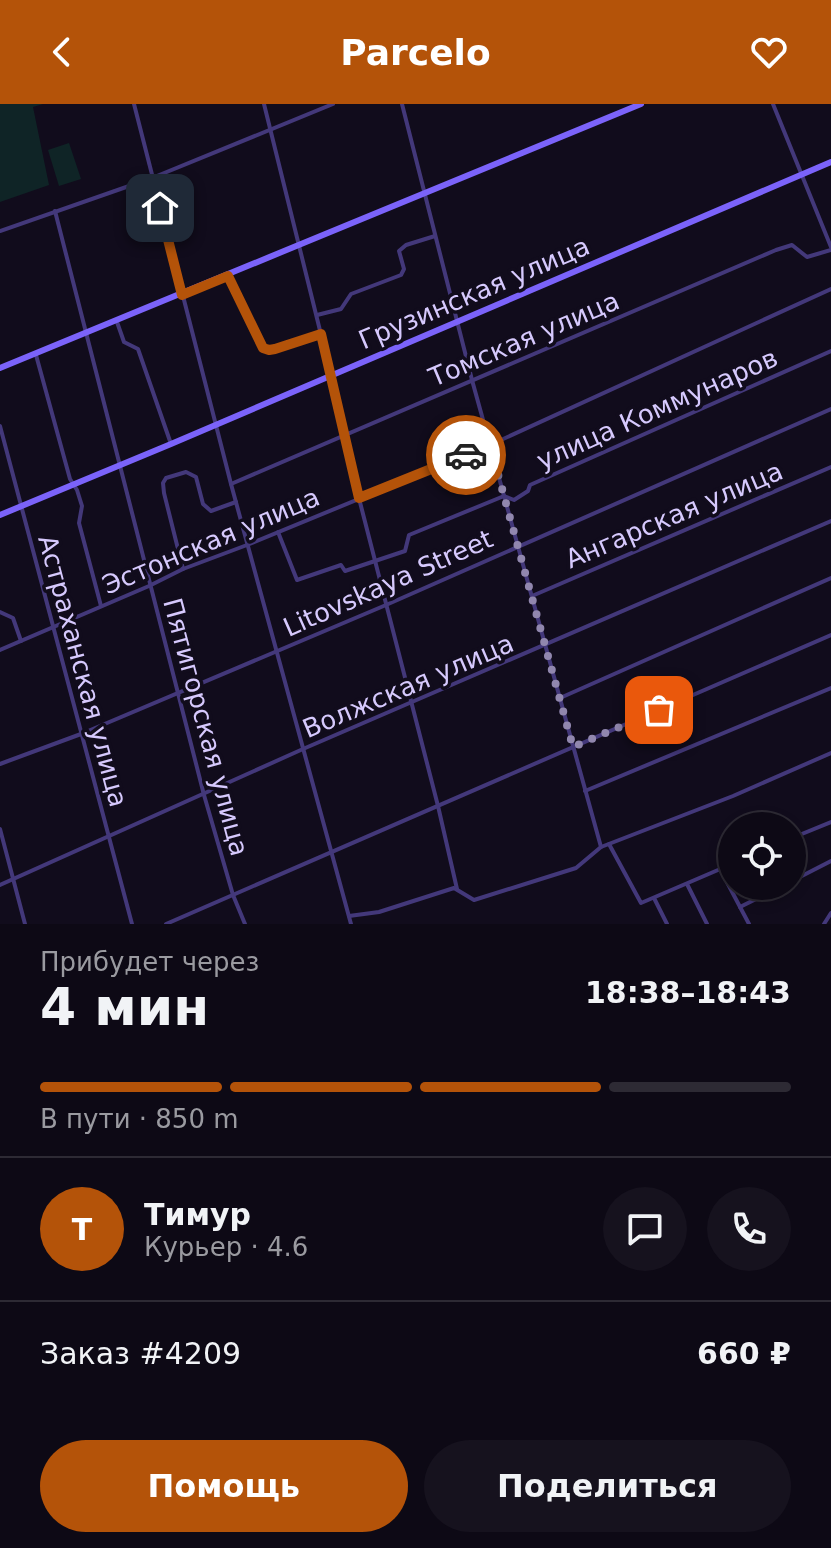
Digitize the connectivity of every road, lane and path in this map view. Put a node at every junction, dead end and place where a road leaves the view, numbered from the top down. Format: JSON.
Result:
{"nodes":[{"id":1,"x":134,"y":104,"type":"edge"},
{"id":2,"x":264,"y":104,"type":"edge"},
{"id":3,"x":333,"y":104,"type":"edge"},
{"id":4,"x":402,"y":104,"type":"edge"},
{"id":5,"x":641,"y":104,"type":"edge"},
{"id":6,"x":773,"y":104,"type":"edge"},
{"id":7,"x":271,"y":131,"type":"junction"},
{"id":8,"x":831,"y":162,"type":"edge"},
{"id":9,"x":801,"y":175,"type":"junction"},
{"id":10,"x":152,"y":178,"type":"junction"},
{"id":11,"x":423,"y":194,"type":"junction"},
{"id":12,"x":55,"y":211,"type":"junction"},
{"id":13,"x":0,"y":231,"type":"edge"},
{"id":14,"x":435,"y":236,"type":"junction"},
{"id":15,"x":299,"y":246,"type":"junction"},
{"id":16,"x":831,"y":249,"type":"edge"},
{"id":17,"x":228,"y":276,"type":"junction"},
{"id":18,"x":831,"y":289,"type":"edge"},
{"id":19,"x":182,"y":295,"type":"junction"},
{"id":20,"x":317,"y":315,"type":"junction"},
{"id":21,"x":457,"y":321,"type":"junction"},
{"id":22,"x":117,"y":322,"type":"junction"},
{"id":23,"x":321,"y":334,"type":"junction"},
{"id":24,"x":87,"y":335,"type":"junction"},
{"id":25,"x":831,"y":351,"type":"edge"},
{"id":26,"x":36,"y":355,"type":"junction"},
{"id":27,"x":0,"y":368,"type":"edge"},
{"id":28,"x":331,"y":375,"type":"junction"},
{"id":29,"x":472,"y":380,"type":"junction"},
{"id":30,"x":831,"y":409,"type":"edge"},
{"id":31,"x":216,"y":425,"type":"junction"},
{"id":32,"x":0,"y":426,"type":"edge"},
{"id":33,"x":343,"y":436,"type":"junction"},
{"id":34,"x":171,"y":444,"type":"junction"},
{"id":35,"x":490,"y":445,"type":"junction"},
{"id":36,"x":120,"y":466,"type":"junction"},
{"id":37,"x":831,"y":467,"type":"edge"},
{"id":38,"x":231,"y":484,"type":"junction"},
{"id":39,"x":74,"y":485,"type":"junction"},
{"id":40,"x":504,"y":496,"type":"junction"},
{"id":41,"x":359,"y":498,"type":"junction"},
{"id":42,"x":236,"y":502,"type":"junction"},
{"id":43,"x":22,"y":507,"type":"junction"},
{"id":44,"x":0,"y":515,"type":"edge"},
{"id":45,"x":831,"y":521,"type":"edge"},
{"id":46,"x":278,"y":532,"type":"junction"},
{"id":47,"x":247,"y":545,"type":"junction"},
{"id":48,"x":518,"y":545,"type":"junction"},
{"id":49,"x":375,"y":560,"type":"junction"},
{"id":50,"x":183,"y":569,"type":"junction"},
{"id":51,"x":831,"y":578,"type":"edge"},
{"id":52,"x":149,"y":586,"type":"junction"},
{"id":53,"x":532,"y":596,"type":"junction"},
{"id":54,"x":386,"y":605,"type":"junction"},
{"id":55,"x":101,"y":606,"type":"junction"},
{"id":56,"x":0,"y":612,"type":"edge"},
{"id":57,"x":52,"y":627,"type":"junction"},
{"id":58,"x":831,"y":635,"type":"edge"},
{"id":59,"x":21,"y":641,"type":"junction"},
{"id":60,"x":546,"y":647,"type":"junction"},
{"id":61,"x":0,"y":650,"type":"edge"},
{"id":62,"x":277,"y":652,"type":"junction"},
{"id":63,"x":831,"y":688,"type":"edge"},
{"id":64,"x":179,"y":692,"type":"junction"},
{"id":65,"x":560,"y":698,"type":"junction"},
{"id":66,"x":412,"y":704,"type":"junction"},
{"id":67,"x":81,"y":734,"type":"junction"},
{"id":68,"x":573,"y":747,"type":"junction"},
{"id":69,"x":303,"y":749,"type":"junction"},
{"id":70,"x":831,"y":753,"type":"edge"},
{"id":71,"x":0,"y":764,"type":"edge"},
{"id":72,"x":585,"y":791,"type":"junction"},
{"id":73,"x":204,"y":795,"type":"junction"},
{"id":74,"x":438,"y":806,"type":"junction"},
{"id":75,"x":831,"y":822,"type":"edge"},
{"id":76,"x":0,"y":829,"type":"edge"},
{"id":77,"x":806,"y":832,"type":"edge"},
{"id":78,"x":108,"y":837,"type":"junction"},
{"id":79,"x":609,"y":844,"type":"junction"},
{"id":80,"x":601,"y":847,"type":"junction"},
{"id":81,"x":331,"y":852,"type":"junction"},
{"id":82,"x":831,"y":861,"type":"edge"},
{"id":83,"x":718,"y":870,"type":"edge"},
{"id":84,"x":806,"y":874,"type":"edge"},
{"id":85,"x":14,"y":881,"type":"junction"},
{"id":86,"x":687,"y":884,"type":"junction"},
{"id":87,"x":0,"y":885,"type":"edge"},
{"id":88,"x":457,"y":889,"type":"junction"},
{"id":89,"x":233,"y":895,"type":"junction"},
{"id":90,"x":654,"y":898,"type":"junction"},
{"id":91,"x":736,"y":900,"type":"edge"},
{"id":92,"x":754,"y":900,"type":"edge"},
{"id":93,"x":740,"y":907,"type":"junction"},
{"id":94,"x":831,"y":913,"type":"edge"},
{"id":95,"x":349,"y":916,"type":"junction"},
{"id":96,"x":25,"y":924,"type":"edge"},
{"id":97,"x":132,"y":924,"type":"edge"},
{"id":98,"x":166,"y":924,"type":"edge"},
{"id":99,"x":245,"y":924,"type":"edge"},
{"id":100,"x":351,"y":924,"type":"edge"},
{"id":101,"x":667,"y":924,"type":"edge"},
{"id":102,"x":707,"y":924,"type":"edge"},
{"id":103,"x":749,"y":924,"type":"edge"},
{"id":104,"x":824,"y":924,"type":"edge"}],
"edges":[{"from":1,"to":10,"type":"street"},
{"from":2,"to":7,"type":"street"},
{"from":3,"to":7,"type":"street"},
{"from":4,"to":11,"type":"street"},
{"from":5,"to":11,"type":"main road"},
{"from":6,"to":9,"type":"street"},
{"from":7,"to":10,"type":"street"},
{"from":7,"to":15,"type":"street"},
{"from":8,"to":9,"type":"main road","name":"Грузинская улица"},
{"from":9,"to":16,"type":"street"},
{"from":9,"to":21,"type":"main road","name":"Грузинская улица"},
{"from":10,"to":12,"type":"street"},
{"from":10,"to":19,"type":"street"},
{"from":11,"to":14,"type":"street"},
{"from":11,"to":15,"type":"main road"},
{"from":12,"to":13,"type":"street"},
{"from":12,"to":24,"type":"street","name":"Пятигорская улица"},
{"from":14,"to":20,"type":"street"},
{"from":14,"to":21,"type":"street"},
{"from":15,"to":17,"type":"main road"},
{"from":15,"to":20,"type":"street"},
{"from":16,"to":29,"type":"street","name":"Томская улица"},
{"from":17,"to":19,"type":"main road"},
{"from":17,"to":23,"type":"street"},
{"from":18,"to":35,"type":"street","name":"Эстонская улица"},
{"from":19,"to":22,"type":"main road"},
{"from":19,"to":31,"type":"street"},
{"from":20,"to":23,"type":"street"},
{"from":21,"to":28,"type":"main road","name":"Грузинская улица"},
{"from":21,"to":29,"type":"street"},
{"from":22,"to":24,"type":"main road"},
{"from":22,"to":34,"type":"street"},
{"from":23,"to":28,"type":"street"},
{"from":24,"to":26,"type":"main road"},
{"from":24,"to":36,"type":"street","name":"Пятигорская улица"},
{"from":25,"to":40,"type":"street","name":"улица Коммунаров"},
{"from":26,"to":27,"type":"main road"},
{"from":26,"to":39,"type":"street"},
{"from":28,"to":31,"type":"main road","name":"Грузинская улица"},
{"from":28,"to":33,"type":"street"},
{"from":29,"to":33,"type":"street","name":"Томская улица"},
{"from":29,"to":35,"type":"street"},
{"from":30,"to":48,"type":"street","name":"Litovskaya Street"},
{"from":31,"to":34,"type":"main road","name":"Грузинская улица"},
{"from":31,"to":38,"type":"street"},
{"from":32,"to":43,"type":"street","name":"Астраханская улица"},
{"from":33,"to":38,"type":"street","name":"Томская улица"},
{"from":33,"to":41,"type":"street"},
{"from":34,"to":36,"type":"main road","name":"Грузинская улица"},
{"from":35,"to":40,"type":"street"},
{"from":35,"to":41,"type":"street","name":"Эстонская улица"},
{"from":36,"to":39,"type":"main road","name":"Грузинская улица"},
{"from":36,"to":52,"type":"street","name":"Пятигорская улица"},
{"from":37,"to":53,"type":"street","name":"Ангарская улица"},
{"from":38,"to":42,"type":"street"},
{"from":39,"to":43,"type":"main road","name":"Грузинская улица"},
{"from":39,"to":55,"type":"street"},
{"from":40,"to":48,"type":"street"},
{"from":40,"to":49,"type":"street","name":"улица Коммунаров"},
{"from":41,"to":46,"type":"street","name":"Эстонская улица"},
{"from":41,"to":49,"type":"street"},
{"from":42,"to":47,"type":"street"},
{"from":42,"to":50,"type":"street"},
{"from":43,"to":44,"type":"main road","name":"Грузинская улица"},
{"from":43,"to":57,"type":"street","name":"Астраханская улица"},
{"from":45,"to":60,"type":"street","name":"Волжская улица"},
{"from":46,"to":47,"type":"street","name":"Эстонская улица"},
{"from":46,"to":49,"type":"street","name":"улица Коммунаров"},
{"from":47,"to":50,"type":"street","name":"Эстонская улица"},
{"from":47,"to":62,"type":"street"},
{"from":48,"to":53,"type":"street"},
{"from":48,"to":54,"type":"street","name":"Litovskaya Street"},
{"from":49,"to":54,"type":"street"},
{"from":50,"to":52,"type":"street","name":"Эстонская улица"},
{"from":51,"to":65,"type":"street"},
{"from":52,"to":55,"type":"street","name":"Эстонская улица"},
{"from":52,"to":64,"type":"street","name":"Пятигорская улица"},
{"from":53,"to":60,"type":"street"},
{"from":54,"to":62,"type":"street","name":"Litovskaya Street"},
{"from":54,"to":66,"type":"street"},
{"from":55,"to":57,"type":"street","name":"Эстонская улица"},
{"from":56,"to":59,"type":"street"},
{"from":57,"to":59,"type":"street","name":"Эстонская улица"},
{"from":57,"to":67,"type":"street","name":"Астраханская улица"},
{"from":58,"to":68,"type":"street"},
{"from":59,"to":61,"type":"street","name":"Эстонская улица"},
{"from":60,"to":65,"type":"street"},
{"from":60,"to":66,"type":"street","name":"Волжская улица"},
{"from":62,"to":64,"type":"street","name":"Litovskaya Street"},
{"from":62,"to":69,"type":"street"},
{"from":63,"to":72,"type":"street"},
{"from":64,"to":67,"type":"street","name":"Litovskaya Street"},
{"from":64,"to":73,"type":"street","name":"Пятигорская улица"},
{"from":65,"to":68,"type":"street"},
{"from":66,"to":69,"type":"street","name":"Волжская улица"},
{"from":66,"to":74,"type":"street"},
{"from":67,"to":71,"type":"street","name":"Litovskaya Street"},
{"from":67,"to":78,"type":"street","name":"Астраханская улица"},
{"from":68,"to":72,"type":"street"},
{"from":68,"to":74,"type":"street"},
{"from":69,"to":73,"type":"street","name":"Волжская улица"},
{"from":69,"to":81,"type":"street"},
{"from":70,"to":79,"type":"street"},
{"from":72,"to":80,"type":"street"},
{"from":73,"to":78,"type":"street","name":"Волжская улица"},
{"from":73,"to":89,"type":"street","name":"Пятигорская улица"},
{"from":74,"to":81,"type":"street"},
{"from":74,"to":88,"type":"street"},
{"from":75,"to":77,"type":"street"},
{"from":76,"to":85,"type":"street"},
{"from":78,"to":85,"type":"street","name":"Волжская улица"},
{"from":78,"to":97,"type":"street","name":"Астраханская улица"},
{"from":79,"to":80,"type":"street"},
{"from":79,"to":90,"type":"street"},
{"from":80,"to":88,"type":"street"},
{"from":81,"to":89,"type":"street"},
{"from":81,"to":95,"type":"street"},
{"from":82,"to":84,"type":"street"},
{"from":83,"to":86,"type":"street"},
{"from":85,"to":87,"type":"street","name":"Волжская улица"},
{"from":85,"to":96,"type":"street"},
{"from":86,"to":90,"type":"street"},
{"from":86,"to":102,"type":"street"},
{"from":88,"to":95,"type":"street"},
{"from":89,"to":98,"type":"street"},
{"from":89,"to":99,"type":"street","name":"Пятигорская улица"},
{"from":90,"to":101,"type":"street"},
{"from":91,"to":93,"type":"street"},
{"from":92,"to":93,"type":"street"},
{"from":93,"to":103,"type":"street"},
{"from":94,"to":104,"type":"street"},
{"from":95,"to":100,"type":"street"}]}
